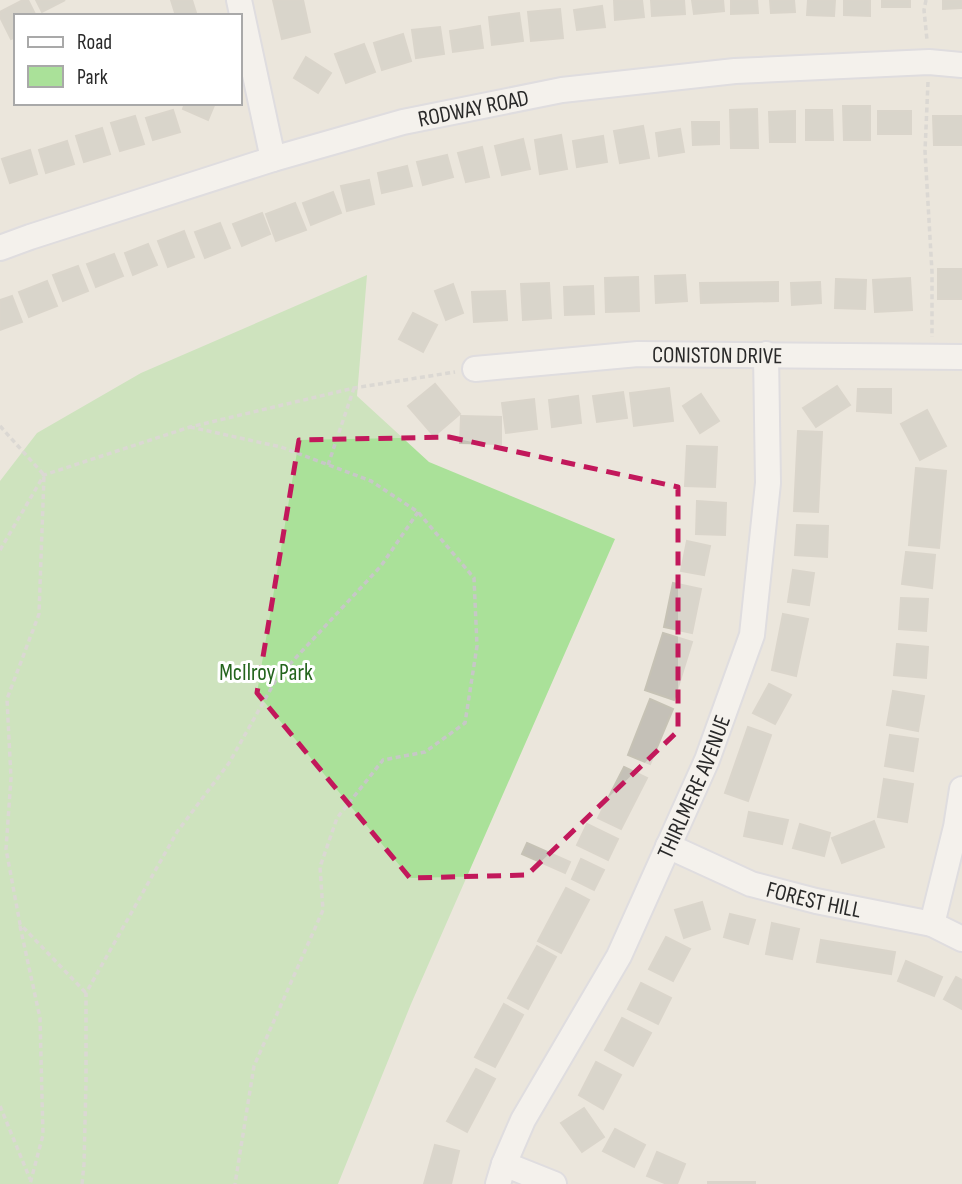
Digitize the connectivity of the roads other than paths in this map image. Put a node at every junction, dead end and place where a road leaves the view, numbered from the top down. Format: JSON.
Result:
{"nodes":[{"id":1,"x":242,"y":14,"type":"edge"},
{"id":2,"x":962,"y":65,"type":"edge"},
{"id":3,"x":273,"y":159,"type":"junction"},
{"id":4,"x":0,"y":248,"type":"edge"},
{"id":5,"x":766,"y":354,"type":"junction"},
{"id":6,"x":962,"y":357,"type":"edge"},
{"id":7,"x":475,"y":369,"type":"road end"},
{"id":8,"x":962,"y":789,"type":"edge"},
{"id":9,"x":668,"y":846,"type":"junction"},
{"id":10,"x":932,"y":924,"type":"junction"},
{"id":11,"x":962,"y":939,"type":"edge"},
{"id":12,"x":501,"y":1174,"type":"edge"},
{"id":13,"x":554,"y":1184,"type":"edge"}],
"edges":[{"from":1,"to":3,"type":"street"},
{"from":2,"to":3,"type":"street","name":"RODWAY ROAD"},
{"from":3,"to":4,"type":"street","name":"RODWAY ROAD"},
{"from":5,"to":6,"type":"street","name":"CONISTON DRIVE"},
{"from":5,"to":7,"type":"street","name":"CONISTON DRIVE"},
{"from":5,"to":9,"type":"street","name":"THIRLMERE AVENUE"},
{"from":8,"to":10,"type":"street"},
{"from":9,"to":10,"type":"street","name":"FOREST HILL"},
{"from":9,"to":12,"type":"street","name":"THIRLMERE AVENUE"},
{"from":10,"to":11,"type":"street","name":"FOREST HILL"},
{"from":12,"to":13,"type":"street"}]}
